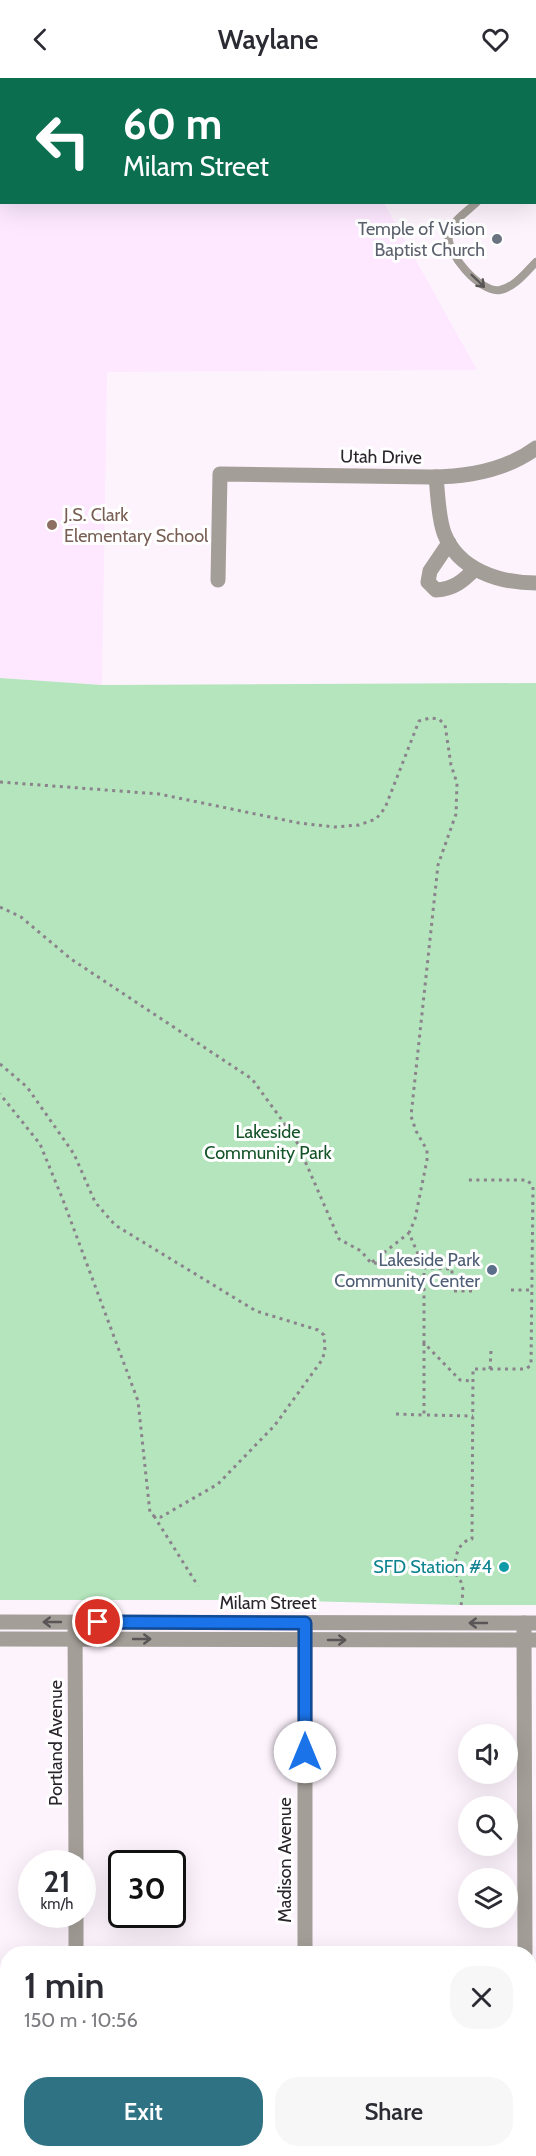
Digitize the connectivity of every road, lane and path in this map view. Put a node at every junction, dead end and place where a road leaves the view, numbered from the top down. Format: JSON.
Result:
{"nodes":[{"id":1,"x":475,"y":204,"type":"edge"},
{"id":2,"x":536,"y":262,"type":"edge"},
{"id":3,"x":536,"y":448,"type":"edge"},
{"id":4,"x":436,"y":477,"type":"junction"},
{"id":5,"x":449,"y":543,"type":"junction"},
{"id":6,"x":475,"y":568,"type":"junction"},
{"id":7,"x":218,"y":580,"type":"dead end"},
{"id":8,"x":536,"y":584,"type":"edge"},
{"id":9,"x":0,"y":782,"type":"edge"},
{"id":10,"x":0,"y":907,"type":"edge"},
{"id":11,"x":0,"y":1064,"type":"edge"},
{"id":12,"x":0,"y":1094,"type":"edge"},
{"id":13,"x":466,"y":1180,"type":"dead end"},
{"id":14,"x":409,"y":1233,"type":"junction"},
{"id":15,"x":370,"y":1263,"type":"junction"},
{"id":16,"x":424,"y":1266,"type":"junction"},
{"id":17,"x":511,"y":1290,"type":"dead end"},
{"id":18,"x":532,"y":1290,"type":"junction"},
{"id":19,"x":472,"y":1291,"type":"dead end"},
{"id":20,"x":424,"y":1343,"type":"junction"},
{"id":21,"x":491,"y":1351,"type":"dead end"},
{"id":22,"x":490,"y":1369,"type":"junction"},
{"id":23,"x":474,"y":1381,"type":"junction"},
{"id":24,"x":396,"y":1414,"type":"dead end"},
{"id":25,"x":424,"y":1415,"type":"junction"},
{"id":26,"x":473,"y":1416,"type":"junction"},
{"id":27,"x":154,"y":1516,"type":"junction"},
{"id":28,"x":198,"y":1586,"type":"dead end"},
{"id":29,"x":461,"y":1605,"type":"dead end"},
{"id":30,"x":0,"y":1622,"type":"edge"},
{"id":31,"x":75,"y":1622,"type":"junction"},
{"id":32,"x":305,"y":1623,"type":"junction"},
{"id":33,"x":530,"y":1623,"type":"edge"},
{"id":34,"x":0,"y":1639,"type":"edge"},
{"id":35,"x":75,"y":1639,"type":"junction"},
{"id":36,"x":305,"y":1640,"type":"junction"},
{"id":37,"x":530,"y":1640,"type":"edge"},
{"id":38,"x":76,"y":1850,"type":"edge"},
{"id":39,"x":76,"y":1928,"type":"edge"},
{"id":40,"x":76,"y":1946,"type":"edge"},
{"id":41,"x":305,"y":1946,"type":"edge"},
{"id":42,"x":525,"y":1946,"type":"edge"}],
"edges":[{"from":1,"to":2,"type":"lane","one_way":true},
{"from":3,"to":4,"type":"street","name":"Utah Drive"},
{"from":4,"to":5,"type":"street"},
{"from":4,"to":7,"type":"street","name":"Utah Drive"},
{"from":5,"to":6,"type":"street"},
{"from":5,"to":6,"type":"street"},
{"from":6,"to":8,"type":"street"},
{"from":9,"to":14,"type":"path"},
{"from":10,"to":15,"type":"path"},
{"from":11,"to":27,"type":"path"},
{"from":12,"to":27,"type":"path"},
{"from":13,"to":18,"type":"path"},
{"from":14,"to":15,"type":"path"},
{"from":14,"to":16,"type":"path"},
{"from":15,"to":16,"type":"path"},
{"from":16,"to":19,"type":"path"},
{"from":16,"to":20,"type":"path"},
{"from":17,"to":18,"type":"path"},
{"from":18,"to":22,"type":"path"},
{"from":20,"to":23,"type":"path"},
{"from":20,"to":25,"type":"path"},
{"from":21,"to":22,"type":"path"},
{"from":22,"to":23,"type":"path"},
{"from":23,"to":26,"type":"path"},
{"from":24,"to":25,"type":"path"},
{"from":25,"to":26,"type":"path"},
{"from":26,"to":29,"type":"path"},
{"from":27,"to":28,"type":"path"},
{"from":31,"to":30,"type":"street","name":"Milam Street","one_way":true},
{"from":31,"to":32,"type":"street","name":"Milam Street"},
{"from":31,"to":35,"type":"street","name":"Portland Avenue"},
{"from":33,"to":32,"type":"street","name":"Milam Street","one_way":true},
{"from":32,"to":36,"type":"street","name":"Madison Avenue"},
{"from":33,"to":37,"type":"street"},
{"from":34,"to":35,"type":"street","name":"Milam Street"},
{"from":35,"to":36,"type":"street","name":"Milam Street","one_way":true},
{"from":35,"to":38,"type":"street","name":"Portland Avenue"},
{"from":36,"to":37,"type":"street","name":"Milam Street","one_way":true},
{"from":36,"to":41,"type":"street","name":"Madison Avenue"},
{"from":37,"to":42,"type":"street"},
{"from":39,"to":40,"type":"street"}]}
